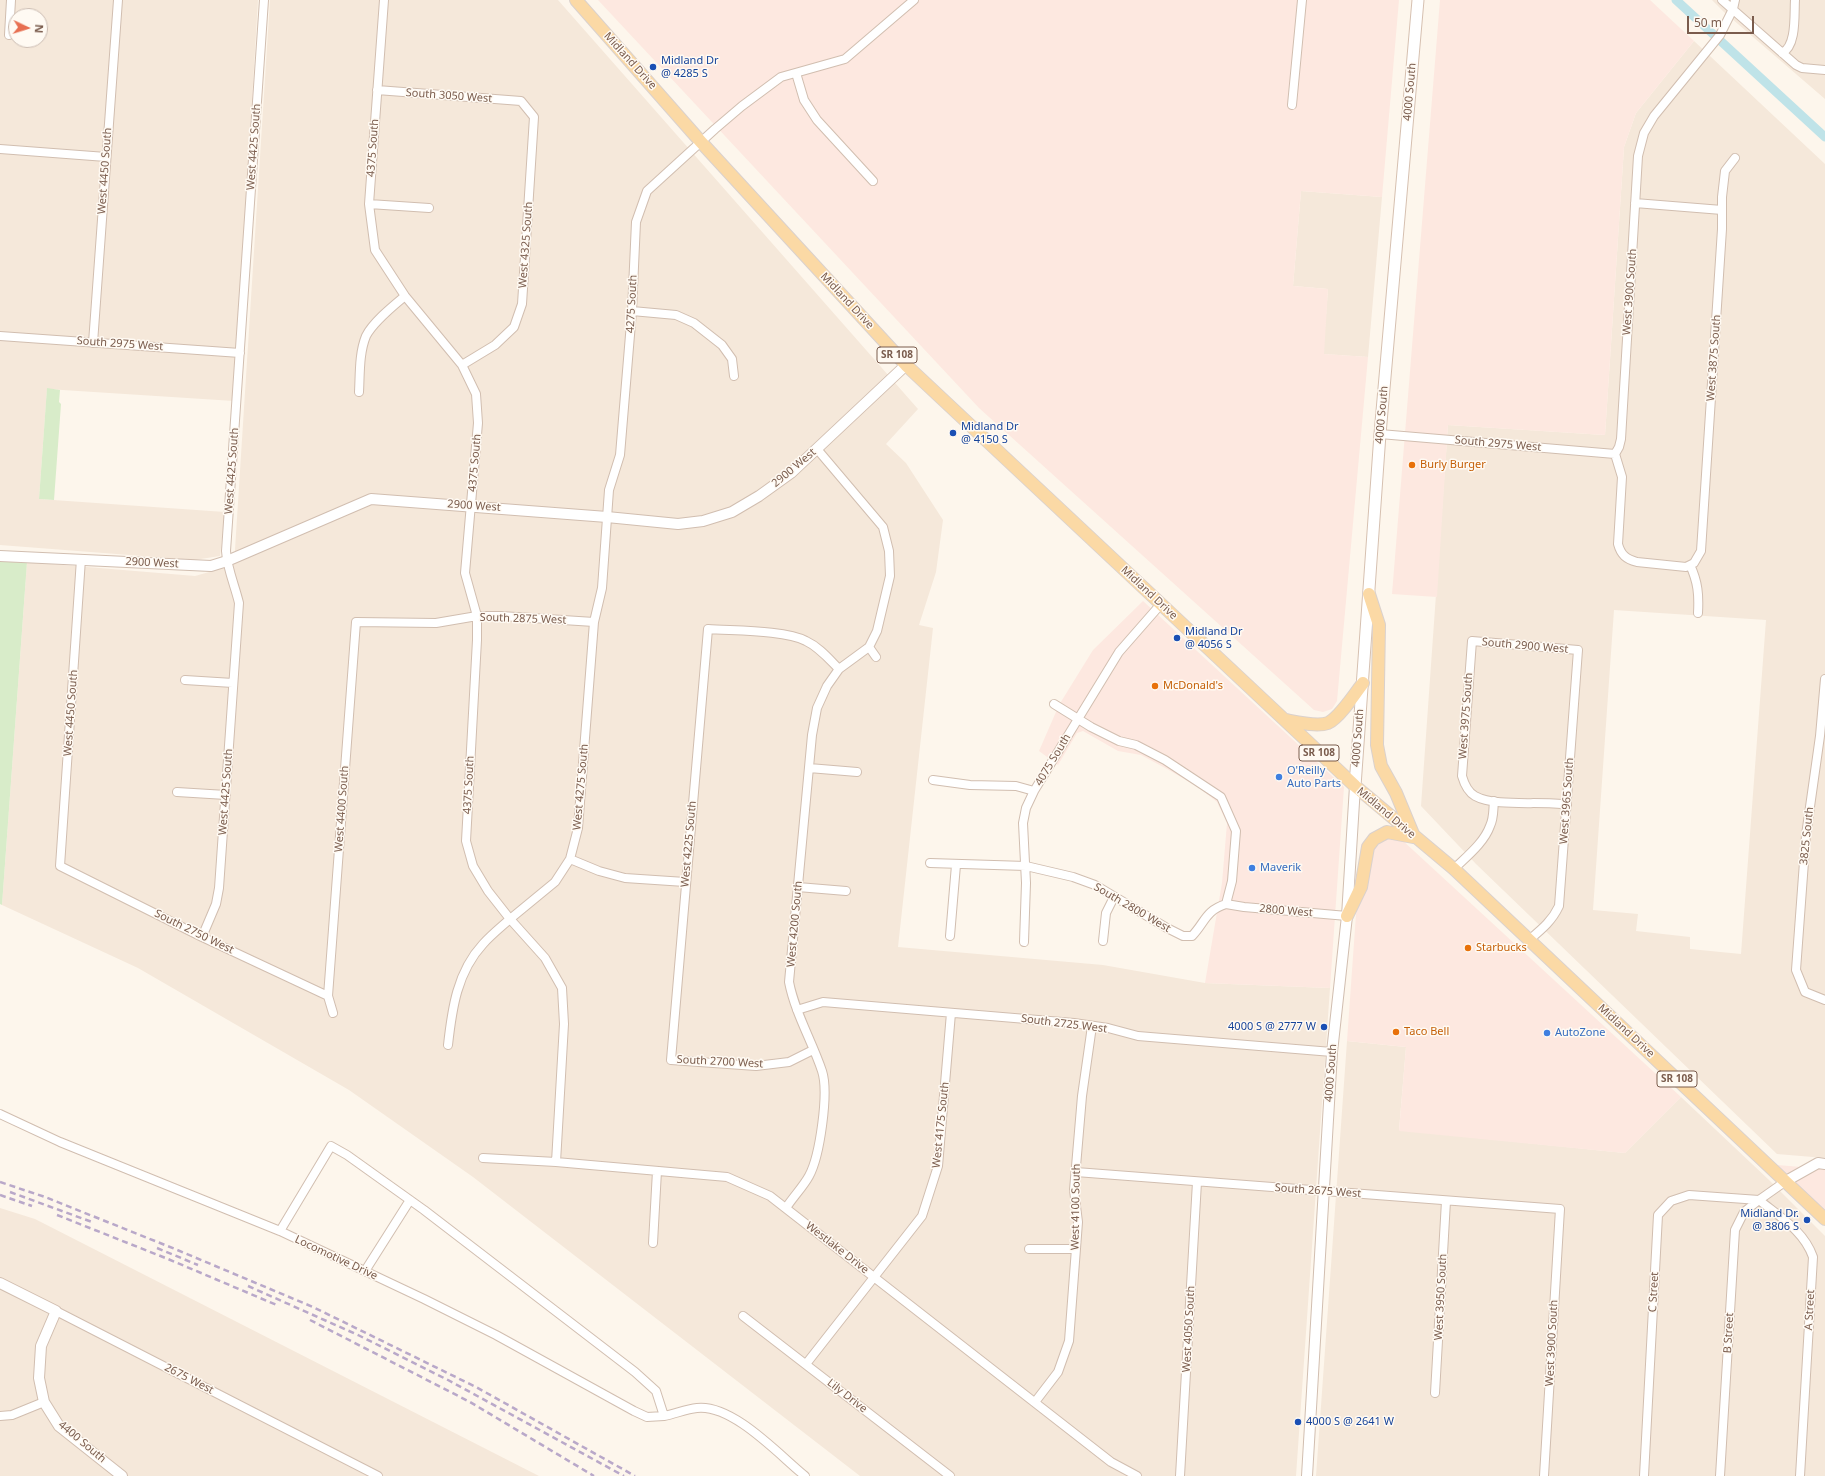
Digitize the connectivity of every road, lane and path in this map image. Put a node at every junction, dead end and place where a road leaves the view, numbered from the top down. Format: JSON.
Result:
{"nodes":[{"id":1,"x":118,"y":0,"type":"edge"},
{"id":2,"x":264,"y":0,"type":"edge"},
{"id":3,"x":384,"y":0,"type":"edge"},
{"id":4,"x":576,"y":0,"type":"edge"},
{"id":5,"x":914,"y":0,"type":"edge"},
{"id":6,"x":1302,"y":0,"type":"edge"},
{"id":7,"x":1418,"y":0,"type":"edge"},
{"id":8,"x":1722,"y":0,"type":"edge"},
{"id":9,"x":1735,"y":0,"type":"edge"},
{"id":10,"x":1795,"y":0,"type":"edge"},
{"id":11,"x":1733,"y":9,"type":"junction"},
{"id":12,"x":1782,"y":53,"type":"junction"},
{"id":13,"x":1825,"y":70,"type":"edge"},
{"id":14,"x":796,"y":73,"type":"junction"},
{"id":15,"x":377,"y":90,"type":"junction"},
{"id":16,"x":521,"y":101,"type":"joint"},
{"id":17,"x":1292,"y":105,"type":"dead end"},
{"id":18,"x":702,"y":142,"type":"junction"},
{"id":19,"x":0,"y":149,"type":"edge"},
{"id":20,"x":106,"y":157,"type":"junction"},
{"id":21,"x":1735,"y":158,"type":"dead end"},
{"id":22,"x":874,"y":181,"type":"dead end"},
{"id":23,"x":1635,"y":203,"type":"junction"},
{"id":24,"x":370,"y":204,"type":"junction"},
{"id":25,"x":429,"y":208,"type":"dead end"},
{"id":26,"x":1722,"y":210,"type":"junction"},
{"id":27,"x":405,"y":296,"type":"junction"},
{"id":28,"x":632,"y":311,"type":"junction"},
{"id":29,"x":0,"y":336,"type":"edge"},
{"id":30,"x":93,"y":342,"type":"junction"},
{"id":31,"x":240,"y":353,"type":"junction"},
{"id":32,"x":462,"y":365,"type":"junction"},
{"id":33,"x":906,"y":366,"type":"junction"},
{"id":34,"x":734,"y":376,"type":"dead end"},
{"id":35,"x":360,"y":392,"type":"dead end"},
{"id":36,"x":1380,"y":434,"type":"junction"},
{"id":37,"x":818,"y":449,"type":"junction"},
{"id":38,"x":1615,"y":454,"type":"junction"},
{"id":39,"x":609,"y":490,"type":"joint"},
{"id":40,"x":471,"y":506,"type":"junction"},
{"id":41,"x":608,"y":517,"type":"junction"},
{"id":42,"x":0,"y":556,"type":"edge"},
{"id":43,"x":82,"y":559,"type":"junction"},
{"id":44,"x":227,"y":562,"type":"junction"},
{"id":45,"x":1690,"y":566,"type":"junction"},
{"id":46,"x":1369,"y":594,"type":"junction"},
{"id":47,"x":1161,"y":604,"type":"junction"},
{"id":48,"x":1698,"y":613,"type":"dead end"},
{"id":49,"x":477,"y":616,"type":"junction"},
{"id":50,"x":356,"y":622,"type":"joint"},
{"id":51,"x":594,"y":622,"type":"junction"},
{"id":52,"x":1472,"y":641,"type":"joint"},
{"id":53,"x":869,"y":647,"type":"junction"},
{"id":54,"x":1578,"y":650,"type":"joint"},
{"id":55,"x":876,"y":657,"type":"dead end"},
{"id":56,"x":838,"y":669,"type":"junction"},
{"id":57,"x":1825,"y":679,"type":"edge"},
{"id":58,"x":185,"y":680,"type":"dead end"},
{"id":59,"x":233,"y":683,"type":"junction"},
{"id":60,"x":1363,"y":683,"type":"junction"},
{"id":61,"x":1054,"y":704,"type":"dead end"},
{"id":62,"x":1078,"y":718,"type":"junction"},
{"id":63,"x":1284,"y":719,"type":"junction"},
{"id":64,"x":809,"y":768,"type":"junction"},
{"id":65,"x":857,"y":772,"type":"dead end"},
{"id":66,"x":933,"y":780,"type":"dead end"},
{"id":67,"x":1355,"y":786,"type":"junction"},
{"id":68,"x":1034,"y":791,"type":"junction"},
{"id":69,"x":177,"y":792,"type":"dead end"},
{"id":70,"x":226,"y":795,"type":"junction"},
{"id":71,"x":1494,"y":801,"type":"junction"},
{"id":72,"x":1567,"y":805,"type":"junction"},
{"id":73,"x":1415,"y":837,"type":"junction"},
{"id":74,"x":570,"y":859,"type":"junction"},
{"id":75,"x":930,"y":863,"type":"dead end"},
{"id":76,"x":956,"y":865,"type":"junction"},
{"id":77,"x":60,"y":866,"type":"joint"},
{"id":78,"x":1026,"y":866,"type":"junction"},
{"id":79,"x":1454,"y":869,"type":"junction"},
{"id":80,"x":685,"y":882,"type":"junction"},
{"id":81,"x":798,"y":887,"type":"junction"},
{"id":82,"x":846,"y":891,"type":"dead end"},
{"id":83,"x":1114,"y":897,"type":"junction"},
{"id":84,"x":1226,"y":904,"type":"junction"},
{"id":85,"x":1347,"y":916,"type":"junction"},
{"id":86,"x":510,"y":919,"type":"junction"},
{"id":87,"x":950,"y":936,"type":"dead end"},
{"id":88,"x":202,"y":937,"type":"junction"},
{"id":89,"x":1529,"y":940,"type":"junction"},
{"id":90,"x":1103,"y":941,"type":"dead end"},
{"id":91,"x":1024,"y":942,"type":"dead end"},
{"id":92,"x":328,"y":996,"type":"junction"},
{"id":93,"x":1825,"y":1000,"type":"edge"},
{"id":94,"x":797,"y":1010,"type":"junction"},
{"id":95,"x":951,"y":1012,"type":"junction"},
{"id":96,"x":333,"y":1013,"type":"dead end"},
{"id":97,"x":1092,"y":1026,"type":"junction"},
{"id":98,"x":448,"y":1045,"type":"dead end"},
{"id":99,"x":813,"y":1050,"type":"junction"},
{"id":100,"x":1332,"y":1052,"type":"junction"},
{"id":101,"x":671,"y":1060,"type":"joint"},
{"id":102,"x":0,"y":1114,"type":"edge"},
{"id":103,"x":483,"y":1158,"type":"dead end"},
{"id":104,"x":556,"y":1162,"type":"junction"},
{"id":105,"x":1825,"y":1164,"type":"edge"},
{"id":106,"x":657,"y":1171,"type":"junction"},
{"id":107,"x":1076,"y":1172,"type":"junction"},
{"id":108,"x":1786,"y":1181,"type":"junction"},
{"id":109,"x":1198,"y":1182,"type":"junction"},
{"id":110,"x":1324,"y":1191,"type":"junction"},
{"id":111,"x":410,"y":1200,"type":"junction"},
{"id":112,"x":1759,"y":1200,"type":"junction"},
{"id":113,"x":1446,"y":1201,"type":"junction"},
{"id":114,"x":786,"y":1208,"type":"junction"},
{"id":115,"x":1560,"y":1209,"type":"joint"},
{"id":116,"x":1825,"y":1219,"type":"edge"},
{"id":117,"x":280,"y":1231,"type":"junction"},
{"id":118,"x":653,"y":1243,"type":"dead end"},
{"id":119,"x":1029,"y":1249,"type":"dead end"},
{"id":120,"x":1076,"y":1249,"type":"junction"},
{"id":121,"x":365,"y":1271,"type":"junction"},
{"id":122,"x":874,"y":1277,"type":"junction"},
{"id":123,"x":0,"y":1283,"type":"edge"},
{"id":124,"x":56,"y":1311,"type":"junction"},
{"id":125,"x":744,"y":1316,"type":"dead end"},
{"id":126,"x":806,"y":1364,"type":"junction"},
{"id":127,"x":1435,"y":1393,"type":"dead end"},
{"id":128,"x":44,"y":1402,"type":"junction"},
{"id":129,"x":1035,"y":1402,"type":"junction"},
{"id":130,"x":0,"y":1416,"type":"edge"},
{"id":131,"x":664,"y":1416,"type":"junction"},
{"id":132,"x":122,"y":1476,"type":"edge"},
{"id":133,"x":378,"y":1476,"type":"edge"},
{"id":134,"x":806,"y":1476,"type":"edge"},
{"id":135,"x":950,"y":1476,"type":"edge"},
{"id":136,"x":1137,"y":1476,"type":"edge"},
{"id":137,"x":1180,"y":1476,"type":"edge"},
{"id":138,"x":1307,"y":1476,"type":"edge"},
{"id":139,"x":1544,"y":1476,"type":"edge"},
{"id":140,"x":1644,"y":1476,"type":"edge"},
{"id":141,"x":1720,"y":1476,"type":"edge"},
{"id":142,"x":1800,"y":1476,"type":"edge"}],
"edges":[{"from":1,"to":20,"type":"street","name":"West 4450 South"},
{"from":2,"to":31,"type":"street","name":"West 4425 South"},
{"from":3,"to":15,"type":"street","name":"4375 South"},
{"from":4,"to":18,"type":"main road","name":"Midland Drive","number":"SR 108"},
{"from":5,"to":14,"type":"street","name":"4275 South"},
{"from":6,"to":17,"type":"street"},
{"from":7,"to":36,"type":"main road","name":"4000 South"},
{"from":8,"to":11,"type":"street"},
{"from":9,"to":11,"type":"street","name":"West 3900 South"},
{"from":10,"to":12,"type":"street"},
{"from":11,"to":12,"type":"street"},
{"from":11,"to":23,"type":"street","name":"West 3900 South"},
{"from":12,"to":13,"type":"street"},
{"from":14,"to":18,"type":"street","name":"4275 South"},
{"from":14,"to":22,"type":"street"},
{"from":15,"to":16,"type":"street","name":"South 3050 West"},
{"from":15,"to":24,"type":"street","name":"4375 South"},
{"from":16,"to":32,"type":"street","name":"West 4325 South"},
{"from":18,"to":28,"type":"street","name":"4275 South"},
{"from":18,"to":33,"type":"main road","name":"Midland Drive","number":"SR 108"},
{"from":19,"to":20,"type":"street"},
{"from":20,"to":30,"type":"street","name":"West 4450 South"},
{"from":21,"to":26,"type":"street","name":"West 3875 South"},
{"from":23,"to":26,"type":"street"},
{"from":23,"to":38,"type":"street","name":"West 3900 South"},
{"from":24,"to":25,"type":"street"},
{"from":24,"to":27,"type":"street","name":"4375 South"},
{"from":26,"to":45,"type":"street","name":"West 3875 South"},
{"from":27,"to":32,"type":"street","name":"4375 South"},
{"from":27,"to":35,"type":"street"},
{"from":28,"to":34,"type":"street"},
{"from":28,"to":39,"type":"street","name":"4275 South"},
{"from":29,"to":30,"type":"street","name":"South 2975 West"},
{"from":30,"to":31,"type":"street","name":"South 2975 West"},
{"from":31,"to":44,"type":"street","name":"West 4425 South"},
{"from":32,"to":40,"type":"street","name":"4375 South"},
{"from":33,"to":37,"type":"street","name":"2900 West"},
{"from":33,"to":47,"type":"main road","name":"Midland Drive","number":"SR 108"},
{"from":36,"to":38,"type":"street","name":"South 2975 West"},
{"from":36,"to":46,"type":"main road","name":"4000 South"},
{"from":37,"to":41,"type":"street","name":"2900 West"},
{"from":37,"to":53,"type":"street","name":"West 4200 South"},
{"from":38,"to":45,"type":"street"},
{"from":39,"to":41,"type":"street","name":"West 4275 South"},
{"from":40,"to":41,"type":"street","name":"2900 West"},
{"from":40,"to":44,"type":"street","name":"2900 West"},
{"from":40,"to":49,"type":"street","name":"4375 South"},
{"from":41,"to":51,"type":"street","name":"West 4275 South"},
{"from":42,"to":43,"type":"street","name":"2900 West"},
{"from":43,"to":44,"type":"street","name":"2900 West"},
{"from":43,"to":77,"type":"street","name":"West 4450 South"},
{"from":44,"to":59,"type":"street","name":"West 4425 South"},
{"from":45,"to":48,"type":"street"},
{"from":46,"to":60,"type":"main road","name":"4000 South"},
{"from":46,"to":73,"type":"main road"},
{"from":47,"to":62,"type":"street","name":"4075 South"},
{"from":47,"to":63,"type":"main road","name":"Midland Drive","number":"SR 108"},
{"from":49,"to":50,"type":"street","name":"South 2875 West"},
{"from":49,"to":51,"type":"street","name":"South 2875 West"},
{"from":49,"to":86,"type":"street","name":"4375 South"},
{"from":50,"to":92,"type":"street","name":"West 4400 South"},
{"from":51,"to":74,"type":"street","name":"West 4275 South"},
{"from":52,"to":54,"type":"street","name":"South 2900 West"},
{"from":52,"to":71,"type":"street","name":"West 3975 South"},
{"from":53,"to":55,"type":"street"},
{"from":53,"to":56,"type":"street","name":"West 4200 South"},
{"from":54,"to":72,"type":"street","name":"West 3965 South"},
{"from":56,"to":64,"type":"street","name":"West 4200 South"},
{"from":56,"to":80,"type":"street","name":"West 4225 South"},
{"from":57,"to":93,"type":"street","name":"3825 South"},
{"from":58,"to":59,"type":"street"},
{"from":59,"to":70,"type":"street","name":"West 4425 South"},
{"from":60,"to":63,"type":"main road"},
{"from":60,"to":67,"type":"main road","name":"4000 South"},
{"from":61,"to":62,"type":"street"},
{"from":62,"to":68,"type":"street","name":"4075 South"},
{"from":62,"to":84,"type":"street"},
{"from":63,"to":67,"type":"main road","name":"Midland Drive","number":"SR 108"},
{"from":64,"to":65,"type":"street"},
{"from":64,"to":81,"type":"street","name":"West 4200 South"},
{"from":66,"to":68,"type":"street"},
{"from":67,"to":73,"type":"main road","name":"Midland Drive","number":"SR 108"},
{"from":67,"to":85,"type":"street","name":"4000 South"},
{"from":68,"to":78,"type":"street","name":"4075 South"},
{"from":69,"to":70,"type":"street"},
{"from":70,"to":88,"type":"street","name":"West 4425 South"},
{"from":71,"to":72,"type":"street"},
{"from":71,"to":79,"type":"street"},
{"from":72,"to":89,"type":"street","name":"West 3965 South"},
{"from":73,"to":79,"type":"main road","name":"Midland Drive","number":"SR 108"},
{"from":73,"to":85,"type":"main road"},
{"from":74,"to":80,"type":"street"},
{"from":74,"to":86,"type":"street","name":"West 4275 South"},
{"from":75,"to":76,"type":"street","name":"South 2800 West"},
{"from":76,"to":78,"type":"street","name":"South 2800 West"},
{"from":76,"to":87,"type":"street"},
{"from":77,"to":88,"type":"street","name":"South 2750 West"},
{"from":78,"to":83,"type":"street","name":"South 2800 West"},
{"from":78,"to":91,"type":"street","name":"4075 South"},
{"from":79,"to":89,"type":"main road","name":"Midland Drive","number":"SR 108"},
{"from":80,"to":101,"type":"street","name":"West 4225 South"},
{"from":81,"to":82,"type":"street"},
{"from":81,"to":94,"type":"street","name":"West 4200 South"},
{"from":83,"to":84,"type":"street","name":"South 2800 West"},
{"from":83,"to":90,"type":"street"},
{"from":84,"to":85,"type":"street","name":"2800 West"},
{"from":85,"to":100,"type":"street","name":"4000 South"},
{"from":86,"to":98,"type":"street"},
{"from":86,"to":104,"type":"street"},
{"from":88,"to":92,"type":"street","name":"South 2750 West"},
{"from":89,"to":108,"type":"main road","name":"Midland Drive","number":"SR 108"},
{"from":92,"to":96,"type":"street"},
{"from":94,"to":95,"type":"street","name":"South 2725 West"},
{"from":94,"to":99,"type":"street","name":"West 4200 South"},
{"from":95,"to":97,"type":"street","name":"South 2725 West"},
{"from":95,"to":122,"type":"street","name":"West 4175 South"},
{"from":97,"to":100,"type":"street","name":"South 2725 West"},
{"from":97,"to":107,"type":"street","name":"West 4100 South"},
{"from":99,"to":101,"type":"street","name":"South 2700 West"},
{"from":99,"to":114,"type":"street","name":"West 4200 South"},
{"from":100,"to":110,"type":"street","name":"4000 South"},
{"from":102,"to":117,"type":"street","name":"Locomotive Drive"},
{"from":103,"to":104,"type":"street","name":"Westlake Drive"},
{"from":104,"to":106,"type":"street","name":"Westlake Drive"},
{"from":105,"to":108,"type":"street"},
{"from":106,"to":114,"type":"street","name":"Westlake Drive"},
{"from":106,"to":118,"type":"street"},
{"from":107,"to":109,"type":"street","name":"South 2675 West"},
{"from":107,"to":120,"type":"street","name":"West 4100 South"},
{"from":108,"to":112,"type":"street"},
{"from":108,"to":116,"type":"main road","name":"Midland Drive","number":"SR 108"},
{"from":109,"to":110,"type":"street","name":"South 2675 West"},
{"from":109,"to":137,"type":"street","name":"West 4050 South"},
{"from":110,"to":113,"type":"street","name":"South 2675 West"},
{"from":110,"to":138,"type":"street","name":"4000 South"},
{"from":111,"to":117,"type":"street"},
{"from":111,"to":121,"type":"street"},
{"from":111,"to":131,"type":"street"},
{"from":112,"to":140,"type":"street","name":"C Street"},
{"from":112,"to":141,"type":"street","name":"B Street"},
{"from":112,"to":142,"type":"street","name":"A Street"},
{"from":113,"to":115,"type":"street","name":"South 2675 West"},
{"from":113,"to":127,"type":"street","name":"West 3950 South"},
{"from":114,"to":122,"type":"street","name":"Westlake Drive"},
{"from":115,"to":139,"type":"street","name":"West 3900 South"},
{"from":117,"to":121,"type":"street","name":"Locomotive Drive"},
{"from":119,"to":120,"type":"street"},
{"from":120,"to":129,"type":"street","name":"West 4100 South"},
{"from":121,"to":131,"type":"street","name":"Locomotive Drive"},
{"from":122,"to":126,"type":"street","name":"West 4175 South"},
{"from":122,"to":129,"type":"street","name":"Westlake Drive"},
{"from":123,"to":124,"type":"street","name":"2675 West"},
{"from":124,"to":128,"type":"street","name":"4400 South"},
{"from":124,"to":133,"type":"street","name":"2675 West"},
{"from":125,"to":126,"type":"street","name":"Lily Drive"},
{"from":126,"to":135,"type":"street","name":"Lily Drive"},
{"from":128,"to":130,"type":"street"},
{"from":128,"to":132,"type":"street","name":"4400 South"},
{"from":129,"to":136,"type":"street","name":"Westlake Drive"},
{"from":131,"to":134,"type":"street","name":"Locomotive Drive"}]}
